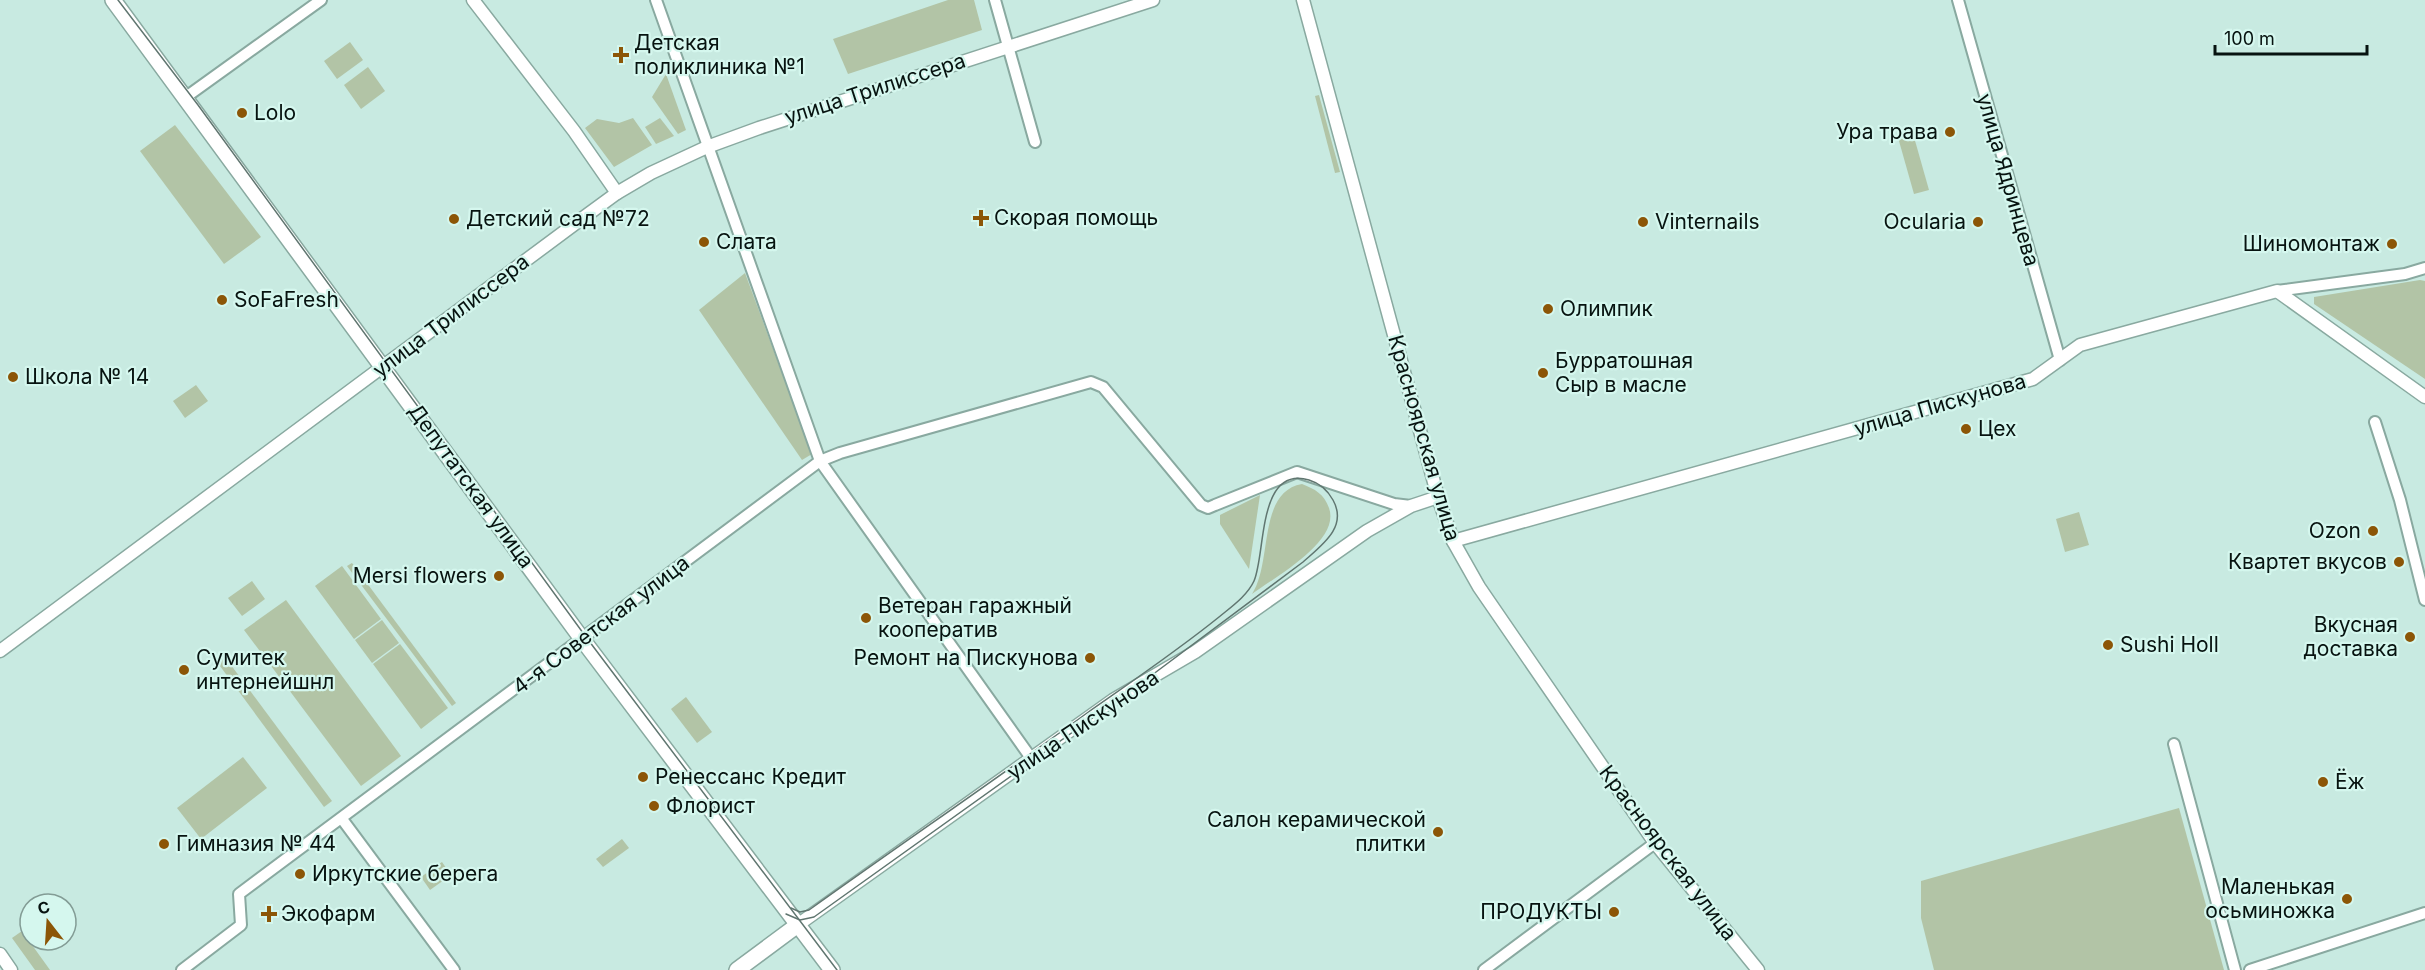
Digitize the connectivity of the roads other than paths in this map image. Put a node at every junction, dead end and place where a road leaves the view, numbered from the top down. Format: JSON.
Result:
{"nodes":[{"id":1,"x":113,"y":0,"type":"edge"},
{"id":2,"x":321,"y":0,"type":"edge"},
{"id":3,"x":473,"y":0,"type":"edge"},
{"id":4,"x":656,"y":0,"type":"edge"},
{"id":5,"x":995,"y":0,"type":"edge"},
{"id":6,"x":1153,"y":0,"type":"edge"},
{"id":7,"x":1303,"y":0,"type":"edge"},
{"id":8,"x":1958,"y":0,"type":"edge"},
{"id":9,"x":1008,"y":45,"type":"junction"},
{"id":10,"x":186,"y":97,"type":"junction"},
{"id":11,"x":1035,"y":142,"type":"dead end"},
{"id":12,"x":707,"y":147,"type":"junction"},
{"id":13,"x":617,"y":193,"type":"junction"},
{"id":14,"x":2425,"y":268,"type":"edge"},
{"id":15,"x":2277,"y":291,"type":"junction"},
{"id":16,"x":2060,"y":360,"type":"junction"},
{"id":17,"x":382,"y":367,"type":"junction"},
{"id":18,"x":2425,"y":397,"type":"edge"},
{"id":19,"x":2375,"y":422,"type":"dead end"},
{"id":20,"x":820,"y":461,"type":"junction"},
{"id":21,"x":1438,"y":497,"type":"junction"},
{"id":22,"x":1411,"y":506,"type":"junction"},
{"id":23,"x":1453,"y":541,"type":"junction"},
{"id":24,"x":2425,"y":600,"type":"edge"},
{"id":25,"x":582,"y":639,"type":"junction"},
{"id":26,"x":0,"y":651,"type":"edge"},
{"id":27,"x":2174,"y":744,"type":"dead end"},
{"id":28,"x":1031,"y":758,"type":"junction"},
{"id":29,"x":342,"y":819,"type":"junction"},
{"id":30,"x":1655,"y":843,"type":"junction"},
{"id":31,"x":2425,"y":913,"type":"edge"},
{"id":32,"x":799,"y":924,"type":"junction"},
{"id":33,"x":0,"y":954,"type":"edge"},
{"id":34,"x":11,"y":970,"type":"edge"},
{"id":35,"x":182,"y":970,"type":"edge"},
{"id":36,"x":454,"y":970,"type":"edge"},
{"id":37,"x":737,"y":970,"type":"edge"},
{"id":38,"x":832,"y":970,"type":"edge"},
{"id":39,"x":1484,"y":970,"type":"edge"},
{"id":40,"x":1758,"y":970,"type":"edge"},
{"id":41,"x":2235,"y":970,"type":"edge"},
{"id":42,"x":2250,"y":970,"type":"edge"}],
"edges":[{"from":1,"to":10,"type":"main road","name":"Депутатская улица"},
{"from":2,"to":10,"type":"street"},
{"from":3,"to":13,"type":"street"},
{"from":4,"to":12,"type":"street"},
{"from":5,"to":9,"type":"street"},
{"from":6,"to":9,"type":"street","name":"улица Трилиссера"},
{"from":7,"to":21,"type":"street","name":"Красноярская улица"},
{"from":8,"to":16,"type":"street","name":"улица Ядринцева"},
{"from":9,"to":11,"type":"street"},
{"from":9,"to":12,"type":"street","name":"улица Трилиссера"},
{"from":10,"to":17,"type":"main road","name":"Депутатская улица"},
{"from":12,"to":13,"type":"street","name":"улица Трилиссера"},
{"from":12,"to":20,"type":"street"},
{"from":13,"to":17,"type":"street","name":"улица Трилиссера"},
{"from":14,"to":15,"type":"street"},
{"from":15,"to":16,"type":"street","name":"улица Пискунова"},
{"from":15,"to":18,"type":"street"},
{"from":16,"to":23,"type":"street","name":"улица Пискунова"},
{"from":17,"to":25,"type":"main road","name":"Депутатская улица"},
{"from":17,"to":26,"type":"street","name":"улица Трилиссера"},
{"from":19,"to":24,"type":"street"},
{"from":20,"to":22,"type":"street","name":"4-я Советская улица"},
{"from":20,"to":25,"type":"street","name":"4-я Советская улица"},
{"from":20,"to":28,"type":"street"},
{"from":21,"to":22,"type":"street","name":"улица Пискунова"},
{"from":21,"to":23,"type":"street","name":"Красноярская улица"},
{"from":22,"to":28,"type":"street","name":"улица Пискунова"},
{"from":23,"to":30,"type":"street","name":"Красноярская улица"},
{"from":25,"to":29,"type":"street","name":"4-я Советская улица"},
{"from":25,"to":32,"type":"main road","name":"Депутатская улица"},
{"from":27,"to":41,"type":"street"},
{"from":28,"to":32,"type":"street","name":"улица Пискунова"},
{"from":29,"to":35,"type":"street","name":"4-я Советская улица"},
{"from":29,"to":36,"type":"street"},
{"from":30,"to":39,"type":"street"},
{"from":30,"to":40,"type":"street","name":"Красноярская улица"},
{"from":31,"to":42,"type":"street"},
{"from":32,"to":37,"type":"main road","name":"улица Пискунова"},
{"from":32,"to":38,"type":"main road","name":"Депутатская улица"},
{"from":33,"to":34,"type":"street"}]}
